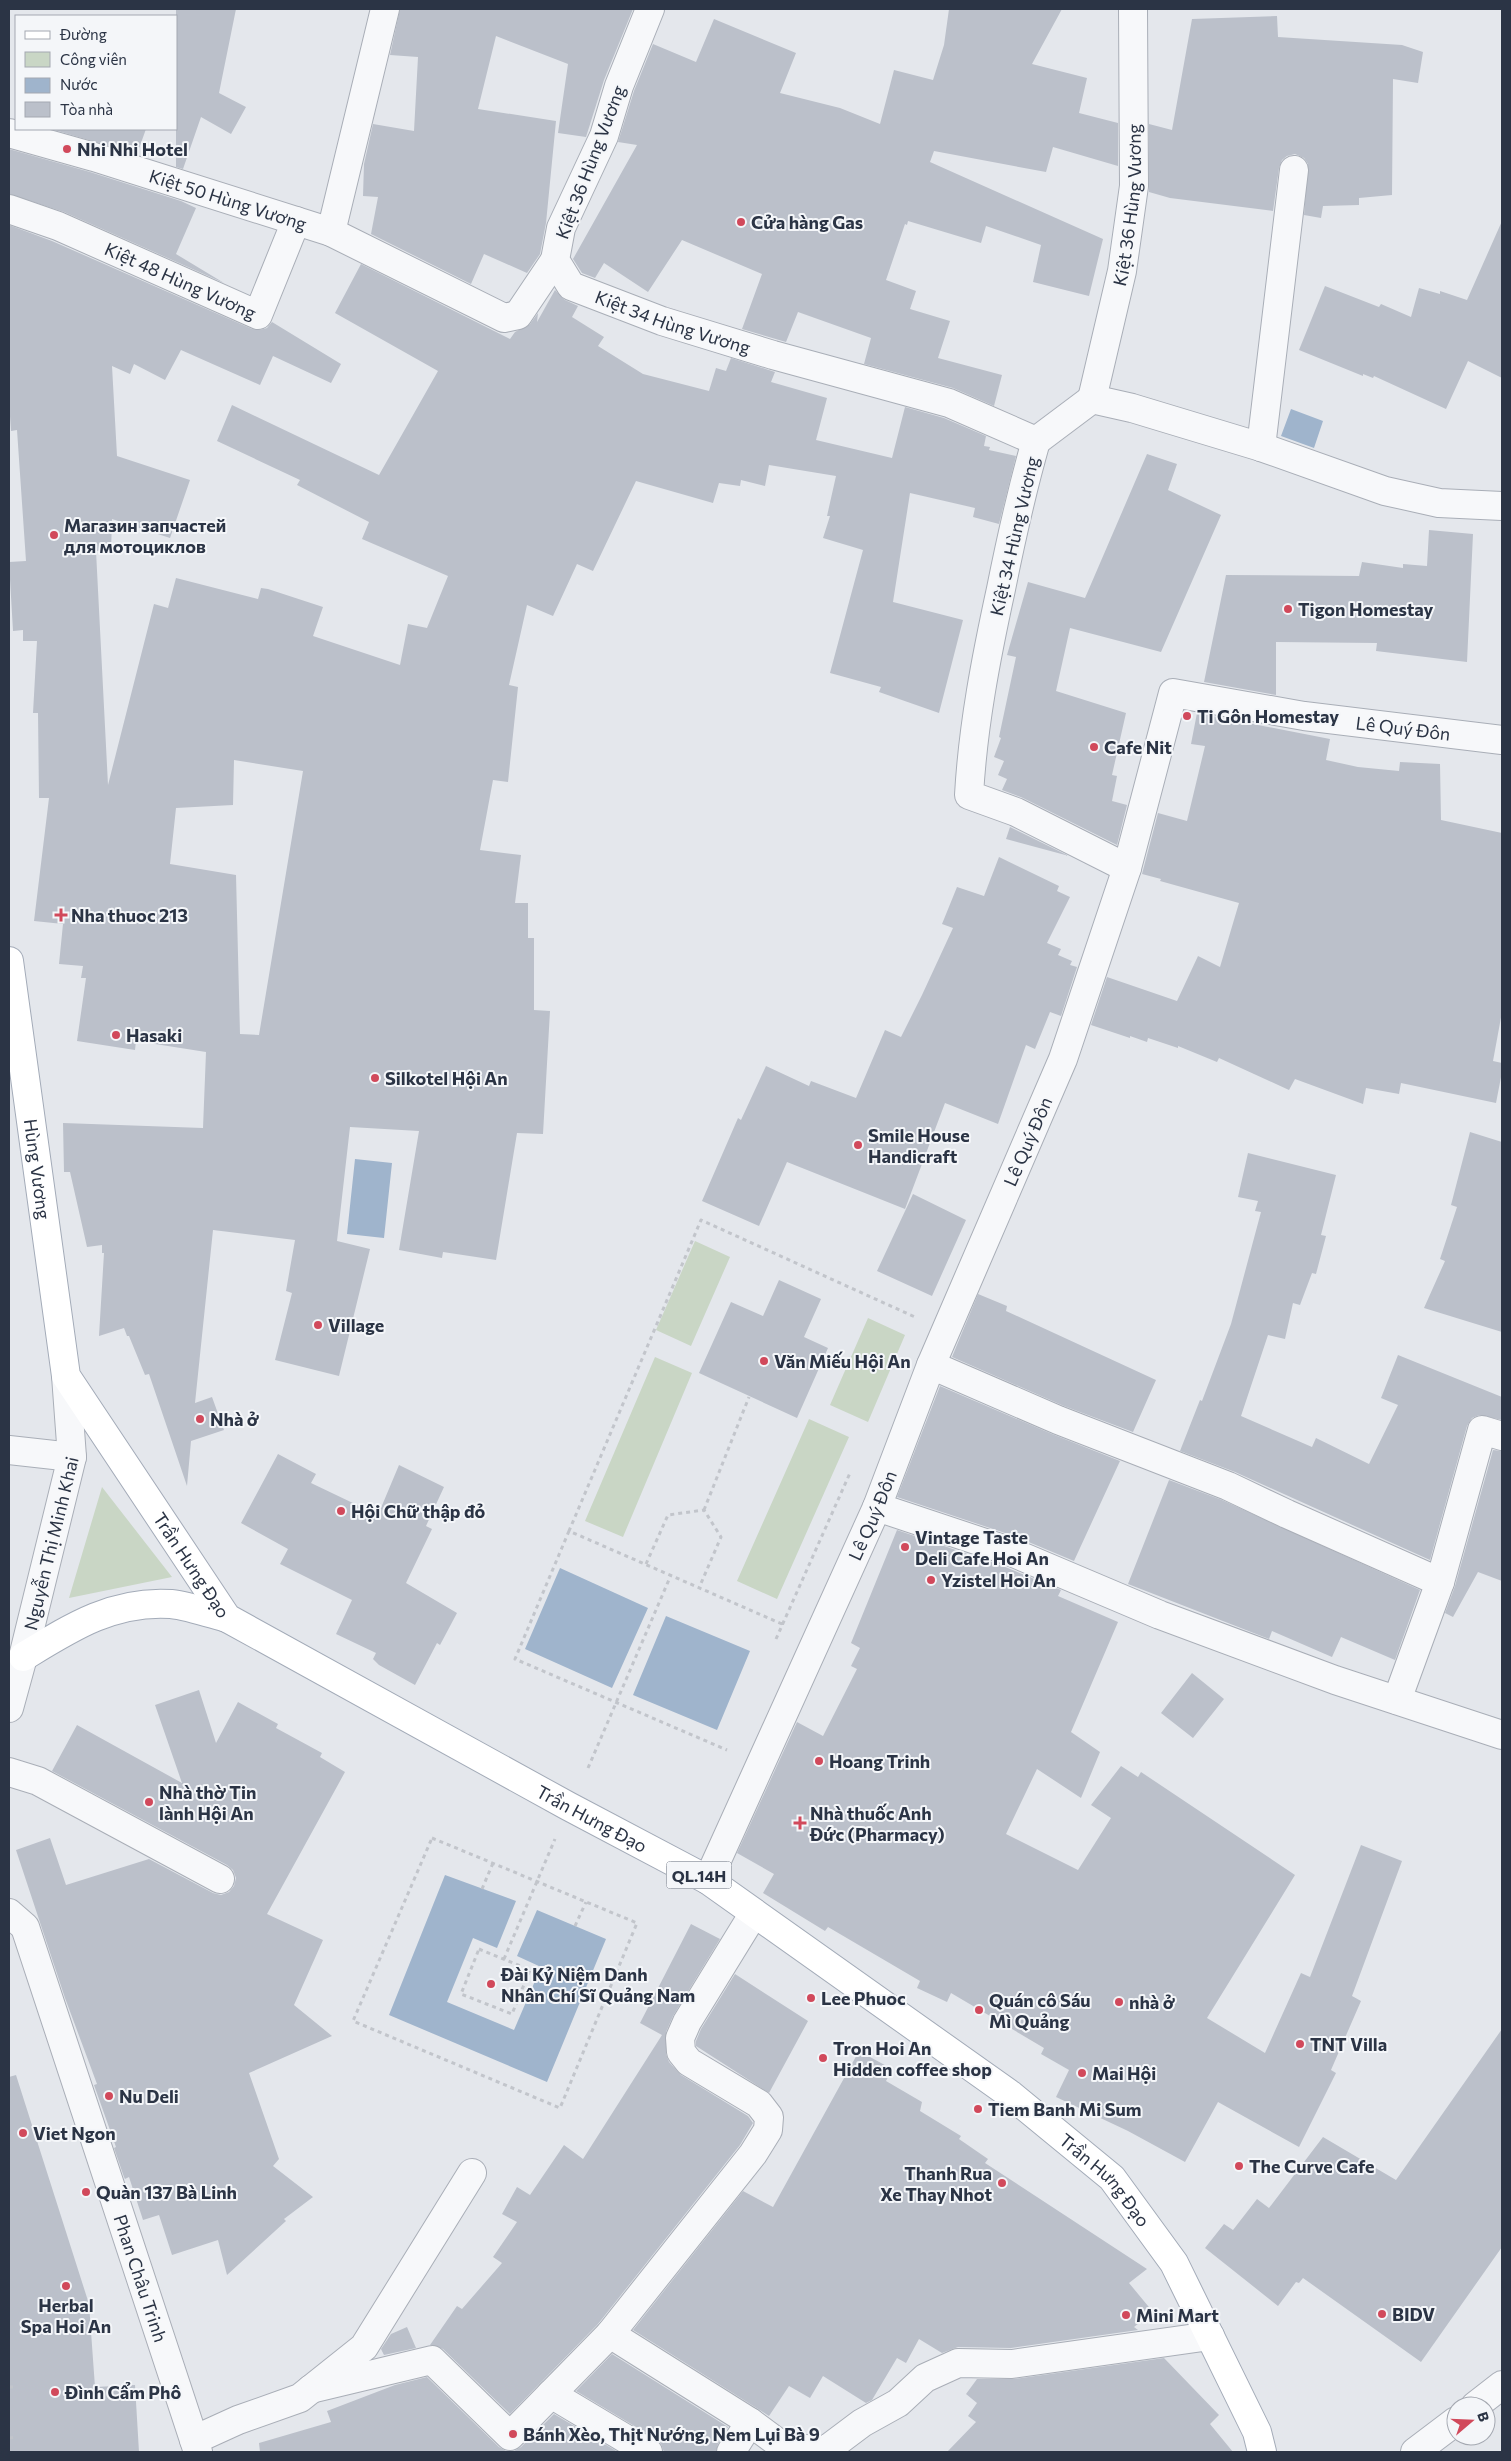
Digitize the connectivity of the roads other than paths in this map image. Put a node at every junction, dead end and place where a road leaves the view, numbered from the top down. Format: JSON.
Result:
{"nodes":[{"id":1,"x":385,"y":9,"type":"edge"},
{"id":2,"x":650,"y":9,"type":"edge"},
{"id":3,"x":1133,"y":9,"type":"edge"},
{"id":4,"x":9,"y":134,"type":"edge"},
{"id":5,"x":1294,"y":170,"type":"dead end"},
{"id":6,"x":9,"y":208,"type":"edge"},
{"id":7,"x":296,"y":221,"type":"junction"},
{"id":8,"x":331,"y":232,"type":"junction"},
{"id":9,"x":555,"y":260,"type":"junction"},
{"id":10,"x":571,"y":286,"type":"joint"},
{"id":11,"x":1092,"y":399,"type":"junction"},
{"id":12,"x":1036,"y":441,"type":"junction"},
{"id":13,"x":1261,"y":447,"type":"junction"},
{"id":14,"x":1502,"y":506,"type":"edge"},
{"id":15,"x":1502,"y":740,"type":"edge"},
{"id":16,"x":1127,"y":868,"type":"junction"},
{"id":17,"x":9,"y":961,"type":"edge"},
{"id":18,"x":931,"y":1365,"type":"junction"},
{"id":19,"x":66,"y":1376,"type":"junction"},
{"id":20,"x":1502,"y":1436,"type":"edge"},
{"id":21,"x":9,"y":1450,"type":"edge"},
{"id":22,"x":72,"y":1457,"type":"junction"},
{"id":23,"x":877,"y":1507,"type":"junction"},
{"id":24,"x":1440,"y":1582,"type":"junction"},
{"id":25,"x":227,"y":1618,"type":"junction"},
{"id":26,"x":23,"y":1657,"type":"junction"},
{"id":27,"x":1397,"y":1700,"type":"junction"},
{"id":28,"x":9,"y":1708,"type":"edge"},
{"id":29,"x":1502,"y":1735,"type":"edge"},
{"id":30,"x":9,"y":1772,"type":"edge"},
{"id":31,"x":220,"y":1879,"type":"dead end"},
{"id":32,"x":708,"y":1880,"type":"junction"},
{"id":33,"x":9,"y":1913,"type":"edge"},
{"id":34,"x":754,"y":1913,"type":"junction"},
{"id":35,"x":472,"y":2173,"type":"dead end"},
{"id":36,"x":610,"y":2334,"type":"junction"},
{"id":37,"x":1210,"y":2336,"type":"junction"},
{"id":38,"x":1502,"y":2385,"type":"edge"},
{"id":39,"x":311,"y":2389,"type":"junction"},
{"id":40,"x":552,"y":2394,"type":"junction"},
{"id":41,"x":1488,"y":2396,"type":"edge"},
{"id":42,"x":750,"y":2422,"type":"junction"},
{"id":43,"x":1446,"y":2429,"type":"edge"},
{"id":44,"x":196,"y":2446,"type":"edge"},
{"id":45,"x":648,"y":2452,"type":"edge"},
{"id":46,"x":731,"y":2452,"type":"edge"},
{"id":47,"x":1262,"y":2452,"type":"edge"},
{"id":48,"x":1415,"y":2452,"type":"edge"}],
"edges":[{"from":1,"to":8,"type":"street"},
{"from":2,"to":9,"type":"street","name":"Kiệt 36 Hùng Vương"},
{"from":3,"to":11,"type":"street","name":"Kiệt 36 Hùng Vương"},
{"from":4,"to":7,"type":"street","name":"Kiệt 50 Hùng Vương"},
{"from":5,"to":13,"type":"street"},
{"from":6,"to":7,"type":"street","name":"Kiệt 48 Hùng Vương"},
{"from":7,"to":8,"type":"street","name":"Kiệt 50 Hùng Vương"},
{"from":8,"to":9,"type":"street","name":"Kiệt 50 Hùng Vương"},
{"from":9,"to":10,"type":"street","name":"Kiệt 36 Hùng Vương"},
{"from":10,"to":12,"type":"street","name":"Kiệt 34 Hùng Vương"},
{"from":11,"to":12,"type":"street"},
{"from":11,"to":13,"type":"street"},
{"from":12,"to":16,"type":"street","name":"Kiệt 34 Hùng Vương"},
{"from":13,"to":14,"type":"street"},
{"from":15,"to":16,"type":"street","name":"Lê Quý Đôn"},
{"from":16,"to":18,"type":"street","name":"Lê Quý Đôn"},
{"from":17,"to":19,"type":"main road","name":"Hùng Vương","number":"QL.14H"},
{"from":18,"to":23,"type":"street","name":"Lê Quý Đôn"},
{"from":18,"to":24,"type":"street"},
{"from":19,"to":22,"type":"street","name":"Nguyễn Thị Minh Khai"},
{"from":19,"to":25,"type":"main road","name":"Trần Hưng Đạo","number":"QL.14H"},
{"from":20,"to":24,"type":"street"},
{"from":21,"to":22,"type":"street"},
{"from":22,"to":26,"type":"street","name":"Nguyễn Thị Minh Khai"},
{"from":23,"to":27,"type":"street"},
{"from":23,"to":32,"type":"street","name":"Lê Quý Đôn"},
{"from":24,"to":27,"type":"street"},
{"from":25,"to":26,"type":"main road"},
{"from":25,"to":32,"type":"main road","name":"Trần Hưng Đạo","number":"QL.14H"},
{"from":26,"to":28,"type":"street","name":"Nguyễn Thị Minh Khai"},
{"from":27,"to":29,"type":"street"},
{"from":30,"to":31,"type":"street"},
{"from":32,"to":34,"type":"main road","name":"Trần Hưng Đạo","number":"QL.14H"},
{"from":33,"to":44,"type":"street","name":"Phan Châu Trinh"},
{"from":34,"to":36,"type":"street"},
{"from":34,"to":37,"type":"main road","name":"Trần Hưng Đạo","number":"QL.14H"},
{"from":35,"to":39,"type":"street"},
{"from":36,"to":40,"type":"street"},
{"from":36,"to":42,"type":"street"},
{"from":37,"to":42,"type":"street"},
{"from":37,"to":47,"type":"main road","name":"Trần Hưng Đạo","number":"QL.14H"},
{"from":38,"to":41,"type":"street"},
{"from":39,"to":40,"type":"street"},
{"from":39,"to":44,"type":"street"},
{"from":40,"to":45,"type":"street"},
{"from":42,"to":46,"type":"street"},
{"from":43,"to":48,"type":"street"}]}
